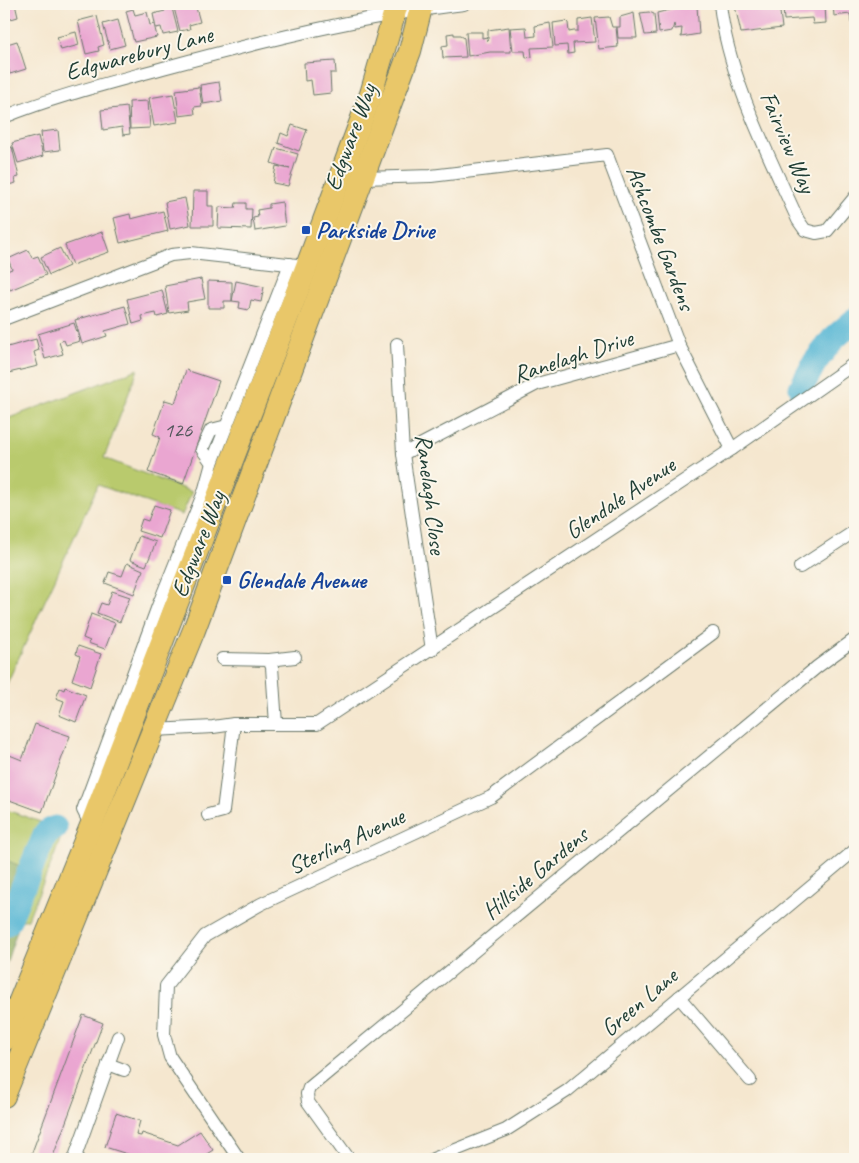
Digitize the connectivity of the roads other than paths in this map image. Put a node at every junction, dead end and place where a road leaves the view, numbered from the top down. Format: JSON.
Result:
{"nodes":[{"id":1,"x":464,"y":4,"type":"edge"},
{"id":2,"x":720,"y":4,"type":"edge"},
{"id":3,"x":421,"y":6,"type":"edge"},
{"id":4,"x":396,"y":9,"type":"edge"},
{"id":5,"x":4,"y":117,"type":"edge"},
{"id":6,"x":363,"y":178,"type":"junction"},
{"id":7,"x":855,"y":197,"type":"edge"},
{"id":8,"x":298,"y":265,"type":"junction"},
{"id":9,"x":4,"y":319,"type":"edge"},
{"id":10,"x":398,"y":344,"type":"dead end"},
{"id":11,"x":679,"y":345,"type":"junction"},
{"id":12,"x":855,"y":363,"type":"edge"},
{"id":13,"x":732,"y":449,"type":"junction"},
{"id":14,"x":402,"y":454,"type":"junction"},
{"id":15,"x":855,"y":531,"type":"edge"},
{"id":16,"x":800,"y":567,"type":"dead end"},
{"id":17,"x":713,"y":634,"type":"dead end"},
{"id":18,"x":855,"y":639,"type":"edge"},
{"id":19,"x":432,"y":650,"type":"junction"},
{"id":20,"x":295,"y":657,"type":"dead end"},
{"id":21,"x":222,"y":659,"type":"dead end"},
{"id":22,"x":269,"y":660,"type":"junction"},
{"id":23,"x":234,"y":724,"type":"junction"},
{"id":24,"x":276,"y":724,"type":"junction"},
{"id":25,"x":154,"y":730,"type":"junction"},
{"id":26,"x":208,"y":815,"type":"dead end"},
{"id":27,"x":87,"y":818,"type":"junction"},
{"id":28,"x":855,"y":850,"type":"edge"},
{"id":29,"x":679,"y":996,"type":"junction"},
{"id":30,"x":118,"y":1037,"type":"dead end"},
{"id":31,"x":4,"y":1040,"type":"edge"},
{"id":32,"x":108,"y":1064,"type":"junction"},
{"id":33,"x":124,"y":1070,"type":"dead end"},
{"id":34,"x":750,"y":1080,"type":"dead end"},
{"id":35,"x":4,"y":1096,"type":"edge"},
{"id":36,"x":454,"y":1155,"type":"edge"},
{"id":37,"x":237,"y":1158,"type":"edge"},
{"id":38,"x":79,"y":1159,"type":"edge"},
{"id":39,"x":349,"y":1159,"type":"edge"},
{"id":40,"x":433,"y":1159,"type":"edge"}],
"edges":[{"from":1,"to":3,"type":"street","name":"Edgwarebury Lane"},
{"from":2,"to":7,"type":"street","name":"Fairview Way"},
{"from":3,"to":4,"type":"street","name":"Edgwarebury Lane"},
{"from":3,"to":6,"type":"highway","name":"Edgware Way"},
{"from":4,"to":5,"type":"street","name":"Edgwarebury Lane"},
{"from":4,"to":8,"type":"highway","name":"Edgware Way"},
{"from":6,"to":11,"type":"street","name":"Ashcombe Gardens"},
{"from":6,"to":25,"type":"highway","name":"Edgware Way"},
{"from":8,"to":9,"type":"street"},
{"from":8,"to":27,"type":"highway","name":"Edgware Way"},
{"from":8,"to":27,"type":"street","name":"Edgware Way"},
{"from":10,"to":14,"type":"street","name":"Ranelagh Close"},
{"from":11,"to":13,"type":"street","name":"Ashcombe Gardens"},
{"from":11,"to":14,"type":"street","name":"Ranelagh Drive"},
{"from":12,"to":13,"type":"street","name":"Glendale Avenue"},
{"from":13,"to":19,"type":"street","name":"Glendale Avenue"},
{"from":14,"to":19,"type":"street","name":"Ranelagh Close"},
{"from":15,"to":16,"type":"street"},
{"from":17,"to":37,"type":"street","name":"Sterling Avenue"},
{"from":18,"to":39,"type":"street","name":"Hillside Gardens"},
{"from":19,"to":24,"type":"street","name":"Glendale Avenue"},
{"from":20,"to":22,"type":"street"},
{"from":21,"to":22,"type":"street"},
{"from":22,"to":24,"type":"street"},
{"from":23,"to":24,"type":"street","name":"Glendale Avenue"},
{"from":23,"to":25,"type":"street","name":"Glendale Avenue"},
{"from":23,"to":26,"type":"street"},
{"from":25,"to":35,"type":"highway","name":"Edgware Way"},
{"from":27,"to":31,"type":"highway","name":"Edgware Way"},
{"from":28,"to":29,"type":"street","name":"Green Lane"},
{"from":29,"to":34,"type":"street"},
{"from":29,"to":36,"type":"street","name":"Green Lane"},
{"from":30,"to":32,"type":"street"},
{"from":32,"to":33,"type":"street"},
{"from":32,"to":38,"type":"street"},
{"from":36,"to":40,"type":"street","name":"Green Lane"}]}
